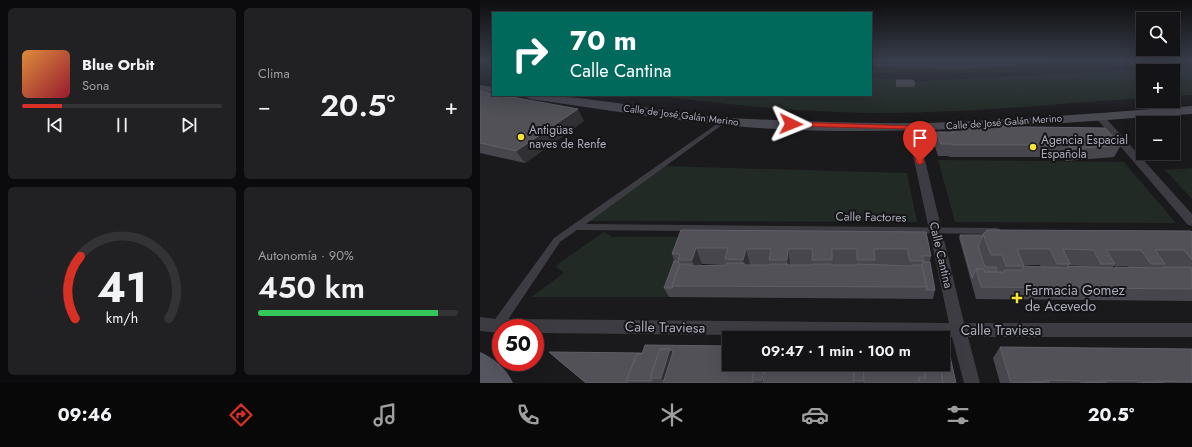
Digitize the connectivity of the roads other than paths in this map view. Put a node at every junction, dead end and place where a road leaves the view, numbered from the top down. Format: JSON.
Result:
{"nodes":[{"id":1,"x":480,"y":80,"type":"edge"},
{"id":2,"x":492,"y":81,"type":"edge"},
{"id":3,"x":480,"y":88,"type":"edge"},
{"id":4,"x":492,"y":90,"type":"edge"},
{"id":5,"x":537,"y":96,"type":"edge"},
{"id":6,"x":598,"y":96,"type":"edge"},
{"id":7,"x":1192,"y":102,"type":"edge"},
{"id":8,"x":1192,"y":110,"type":"edge"},
{"id":9,"x":1099,"y":116,"type":"junction"},
{"id":10,"x":724,"y":121,"type":"junction"},
{"id":11,"x":912,"y":127,"type":"junction"},
{"id":12,"x":1192,"y":222,"type":"edge"},
{"id":13,"x":575,"y":227,"type":"junction"},
{"id":14,"x":935,"y":230,"type":"junction"},
{"id":15,"x":1004,"y":231,"type":"edge"},
{"id":16,"x":502,"y":319,"type":"edge"},
{"id":17,"x":480,"y":324,"type":"edge"},
{"id":18,"x":492,"y":325,"type":"edge"},
{"id":19,"x":544,"y":326,"type":"edge"},
{"id":20,"x":492,"y":328,"type":"edge"},
{"id":21,"x":958,"y":330,"type":"junction"},
{"id":22,"x":1192,"y":330,"type":"edge"},
{"id":23,"x":480,"y":333,"type":"edge"},
{"id":24,"x":480,"y":365,"type":"edge"},
{"id":25,"x":499,"y":383,"type":"edge"},
{"id":26,"x":972,"y":383,"type":"edge"}],
"edges":[{"from":1,"to":2,"type":"main road"},
{"from":3,"to":4,"type":"main road"},
{"from":5,"to":10,"type":"main road","name":"Calle de José Galán Merino"},
{"from":6,"to":7,"type":"main road","name":"Calle de José Galán Merino"},
{"from":8,"to":9,"type":"main road","name":"Calle de José Galán Merino"},
{"from":9,"to":11,"type":"main road","name":"Calle de José Galán Merino"},
{"from":9,"to":12,"type":"street"},
{"from":10,"to":11,"type":"main road","name":"Calle de José Galán Merino"},
{"from":10,"to":13,"type":"street"},
{"from":11,"to":14,"type":"street","name":"Calle Cantina"},
{"from":13,"to":14,"type":"street","name":"Calle Factores"},
{"from":13,"to":16,"type":"street"},
{"from":14,"to":15,"type":"street","name":"Calle Factores"},
{"from":14,"to":21,"type":"street","name":"Calle Cantina"},
{"from":17,"to":18,"type":"street","name":"Calle Traviesa"},
{"from":19,"to":21,"type":"street","name":"Calle Traviesa"},
{"from":20,"to":23,"type":"street","name":"Calle Traviesa"},
{"from":21,"to":22,"type":"street","name":"Calle Traviesa"},
{"from":21,"to":26,"type":"street","name":"Calle Cantina"},
{"from":24,"to":25,"type":"main road"}]}
